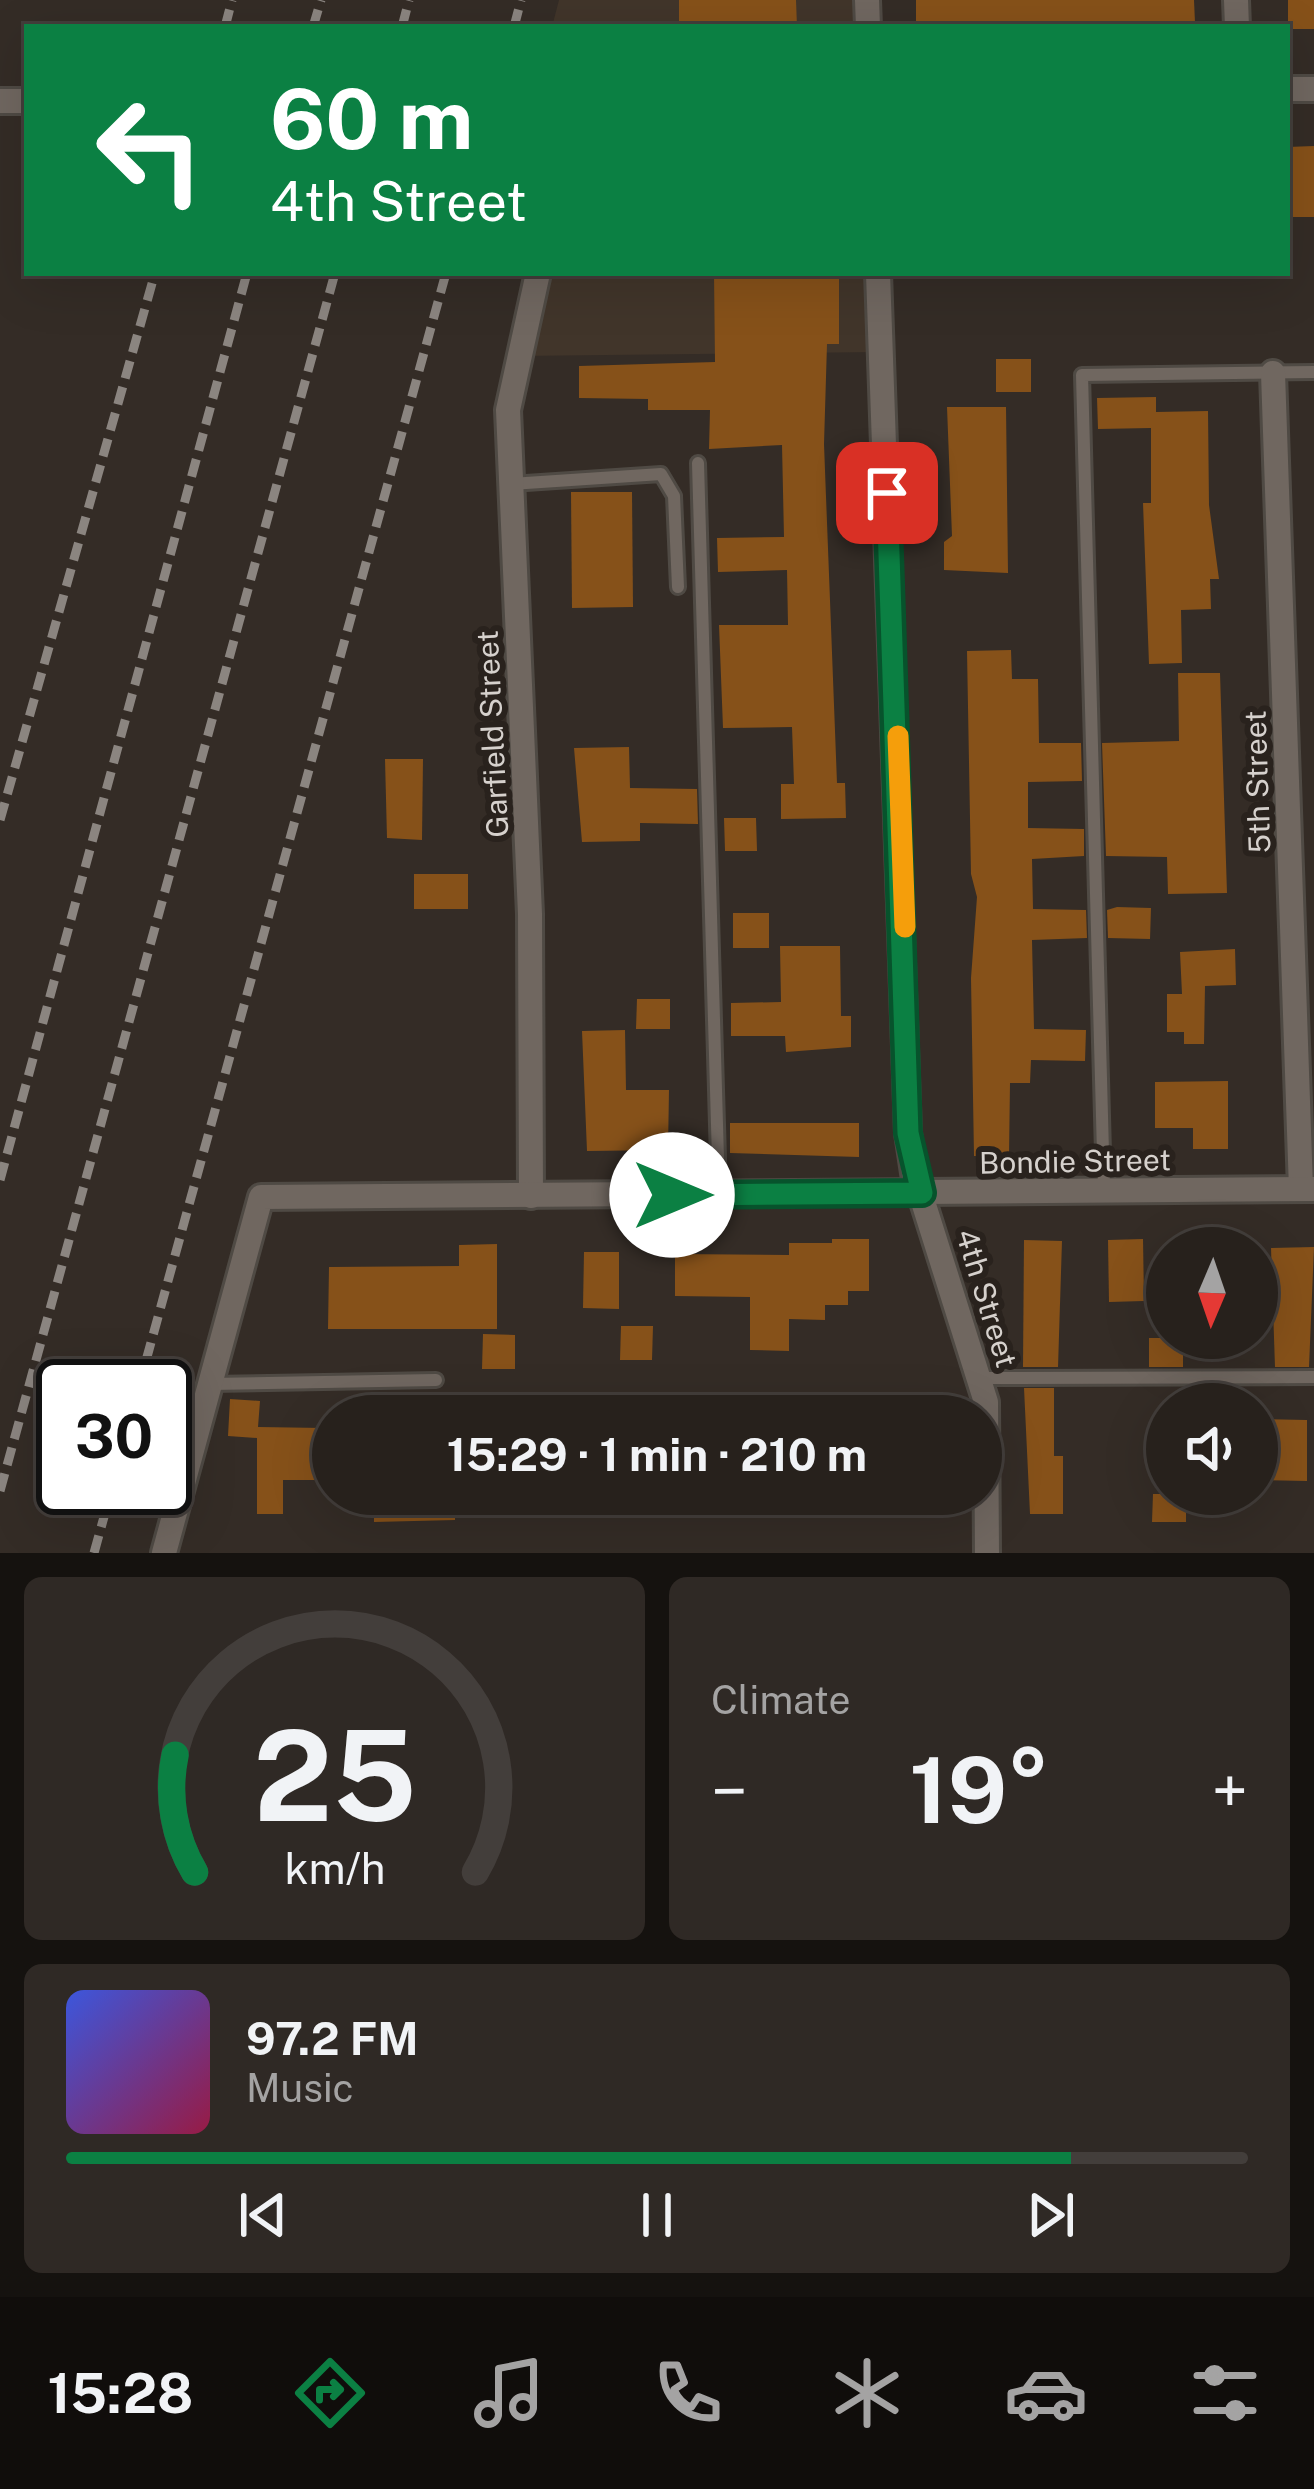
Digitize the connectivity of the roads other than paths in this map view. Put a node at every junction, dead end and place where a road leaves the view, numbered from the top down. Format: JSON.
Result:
{"nodes":[{"id":1,"x":537,"y":276,"type":"edge"},
{"id":2,"x":878,"y":276,"type":"edge"},
{"id":3,"x":1314,"y":372,"type":"edge"},
{"id":4,"x":1274,"y":373,"type":"junction"},
{"id":5,"x":698,"y":464,"type":"dead end"},
{"id":6,"x":511,"y":484,"type":"junction"},
{"id":7,"x":678,"y":587,"type":"dead end"},
{"id":8,"x":1308,"y":1189,"type":"edge"},
{"id":9,"x":1104,"y":1190,"type":"junction"},
{"id":10,"x":922,"y":1193,"type":"junction"},
{"id":11,"x":719,"y":1195,"type":"junction"},
{"id":12,"x":531,"y":1196,"type":"junction"},
{"id":13,"x":1314,"y":1377,"type":"edge"},
{"id":14,"x":981,"y":1378,"type":"junction"},
{"id":15,"x":436,"y":1380,"type":"dead end"},
{"id":16,"x":210,"y":1384,"type":"junction"},
{"id":17,"x":164,"y":1553,"type":"edge"},
{"id":18,"x":987,"y":1553,"type":"edge"}],
"edges":[{"from":1,"to":6,"type":"street","name":"Garfield Street"},
{"from":2,"to":10,"type":"street","name":"4th Street"},
{"from":3,"to":4,"type":"lane"},
{"from":4,"to":8,"type":"street","name":"5th Street"},
{"from":4,"to":9,"type":"lane"},
{"from":5,"to":11,"type":"lane"},
{"from":6,"to":7,"type":"lane"},
{"from":6,"to":12,"type":"street","name":"Garfield Street"},
{"from":8,"to":9,"type":"street","name":"Bondie Street"},
{"from":9,"to":10,"type":"street","name":"Bondie Street"},
{"from":10,"to":11,"type":"street","name":"Bondie Street"},
{"from":10,"to":14,"type":"street","name":"4th Street"},
{"from":11,"to":12,"type":"street","name":"Bondie Street"},
{"from":12,"to":16,"type":"street","name":"Bondie Street"},
{"from":13,"to":14,"type":"lane"},
{"from":14,"to":18,"type":"street","name":"4th Street"},
{"from":15,"to":16,"type":"lane"},
{"from":16,"to":17,"type":"street"}]}
